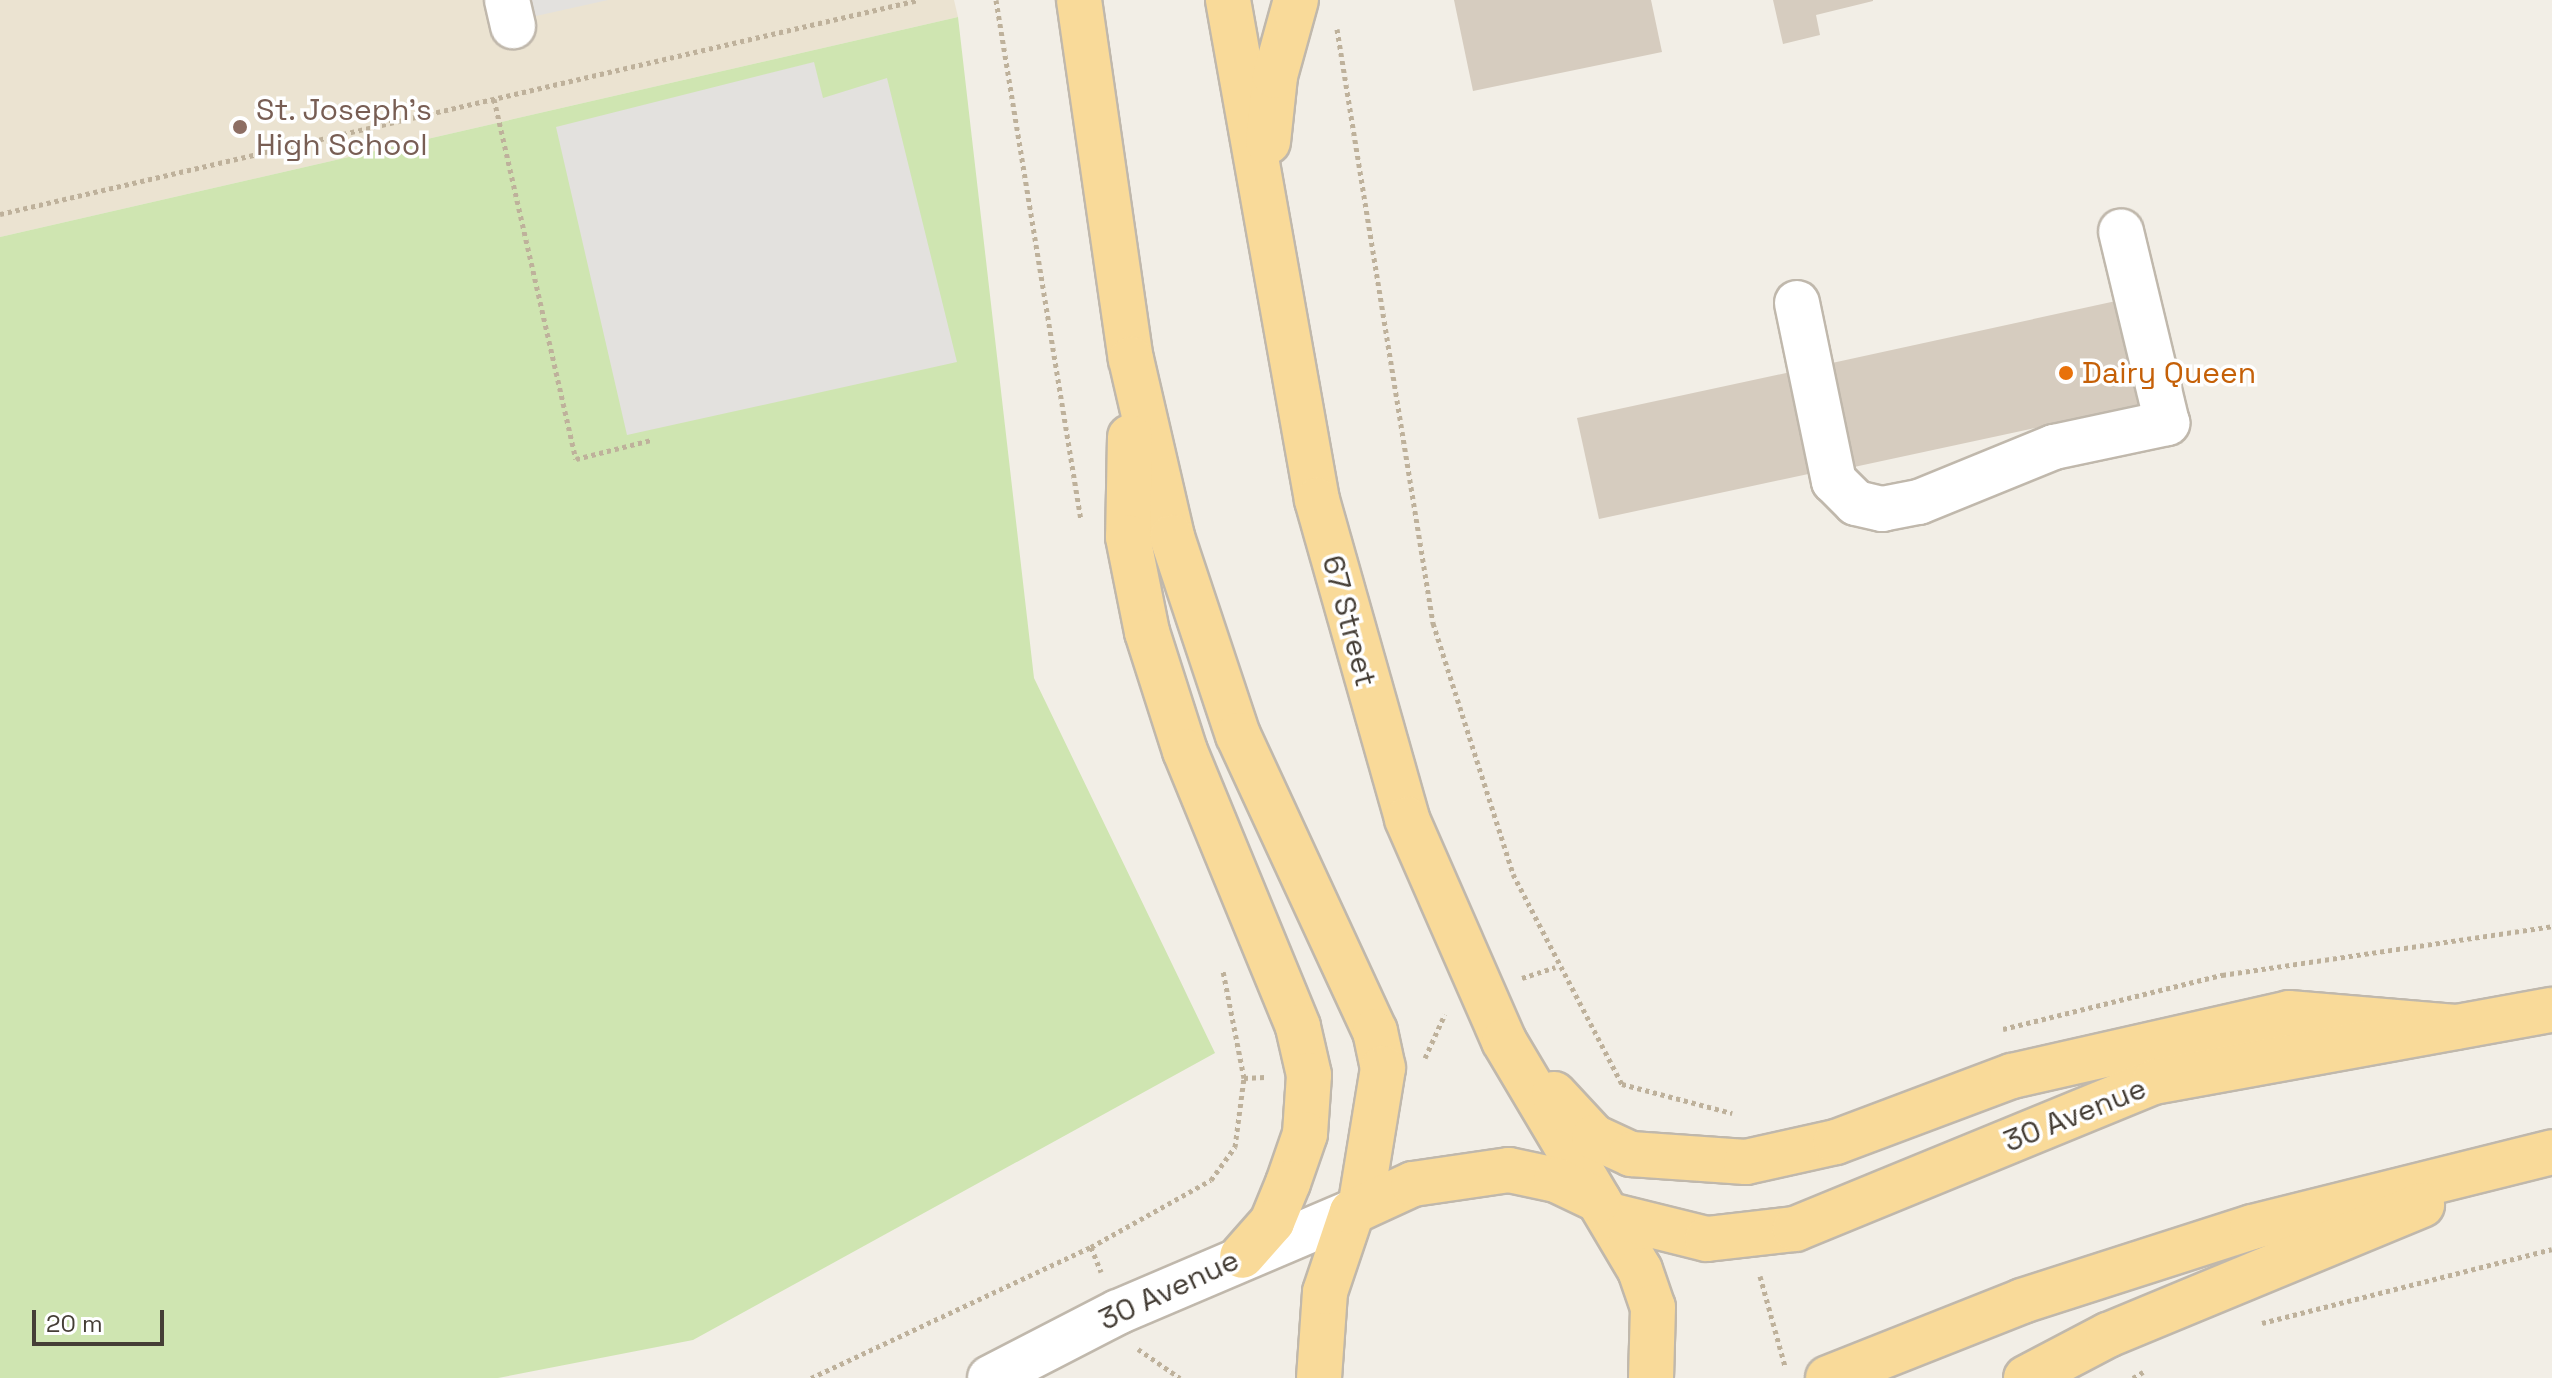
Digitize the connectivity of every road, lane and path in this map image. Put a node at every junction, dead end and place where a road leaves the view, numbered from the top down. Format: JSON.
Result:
{"nodes":[{"id":1,"x":918,"y":0,"type":"edge"},
{"id":2,"x":1079,"y":0,"type":"edge"},
{"id":3,"x":1228,"y":0,"type":"edge"},
{"id":4,"x":1296,"y":0,"type":"edge"},
{"id":5,"x":1335,"y":19,"type":"dead end"},
{"id":6,"x":494,"y":99,"type":"junction"},
{"id":7,"x":1263,"y":196,"type":"junction"},
{"id":8,"x":0,"y":214,"type":"edge"},
{"id":9,"x":2121,"y":231,"type":"dead end"},
{"id":10,"x":1797,"y":303,"type":"dead end"},
{"id":11,"x":1131,"y":359,"type":"junction"},
{"id":12,"x":651,"y":440,"type":"dead end"},
{"id":13,"x":1555,"y":967,"type":"junction"},
{"id":14,"x":1508,"y":984,"type":"dead end"},
{"id":15,"x":1454,"y":1004,"type":"dead end"},
{"id":16,"x":2552,"y":1010,"type":"edge"},
{"id":17,"x":2455,"y":1027,"type":"junction"},
{"id":18,"x":1504,"y":1041,"type":"junction"},
{"id":19,"x":1417,"y":1061,"type":"dead end"},
{"id":20,"x":1744,"y":1116,"type":"dead end"},
{"id":21,"x":2549,"y":1153,"type":"edge"},
{"id":22,"x":1604,"y":1208,"type":"junction"},
{"id":23,"x":1356,"y":1210,"type":"junction"},
{"id":24,"x":1091,"y":1247,"type":"dead end"},
{"id":25,"x":2552,"y":1249,"type":"edge"},
{"id":26,"x":1242,"y":1256,"type":"junction"},
{"id":27,"x":1759,"y":1273,"type":"dead end"},
{"id":28,"x":2254,"y":1325,"type":"dead end"},
{"id":29,"x":1132,"y":1342,"type":"dead end"},
{"id":30,"x":1783,"y":1363,"type":"dead end"},
{"id":31,"x":2158,"y":1364,"type":"dead end"},
{"id":32,"x":811,"y":1378,"type":"edge"},
{"id":33,"x":990,"y":1378,"type":"edge"},
{"id":34,"x":1180,"y":1378,"type":"edge"},
{"id":35,"x":1319,"y":1378,"type":"edge"},
{"id":36,"x":1651,"y":1378,"type":"edge"},
{"id":37,"x":1828,"y":1378,"type":"edge"},
{"id":38,"x":2026,"y":1378,"type":"edge"},
{"id":39,"x":2133,"y":1378,"type":"edge"}],
"edges":[{"from":1,"to":6,"type":"path"},
{"from":2,"to":11,"type":"main road"},
{"from":3,"to":7,"type":"main road","name":"67 Street"},
{"from":4,"to":7,"type":"main road"},
{"from":5,"to":13,"type":"path"},
{"from":6,"to":8,"type":"path"},
{"from":6,"to":12,"type":"path"},
{"from":7,"to":18,"type":"main road","name":"67 Street"},
{"from":9,"to":10,"type":"street"},
{"from":11,"to":23,"type":"main road"},
{"from":11,"to":26,"type":"main road"},
{"from":13,"to":14,"type":"path"},
{"from":13,"to":20,"type":"path"},
{"from":15,"to":19,"type":"path"},
{"from":16,"to":17,"type":"main road","name":"30 Avenue"},
{"from":17,"to":18,"type":"main road"},
{"from":17,"to":22,"type":"main road","name":"30 Avenue"},
{"from":18,"to":22,"type":"main road","name":"67 Street"},
{"from":21,"to":37,"type":"main road"},
{"from":21,"to":38,"type":"main road"},
{"from":22,"to":23,"type":"main road","name":"30 Avenue"},
{"from":22,"to":36,"type":"main road","name":"67 Street"},
{"from":23,"to":26,"type":"street","name":"30 Avenue"},
{"from":23,"to":35,"type":"main road"},
{"from":24,"to":32,"type":"path"},
{"from":25,"to":28,"type":"path"},
{"from":26,"to":33,"type":"street","name":"30 Avenue"},
{"from":27,"to":30,"type":"path"},
{"from":29,"to":34,"type":"path"},
{"from":31,"to":39,"type":"path"}]}
